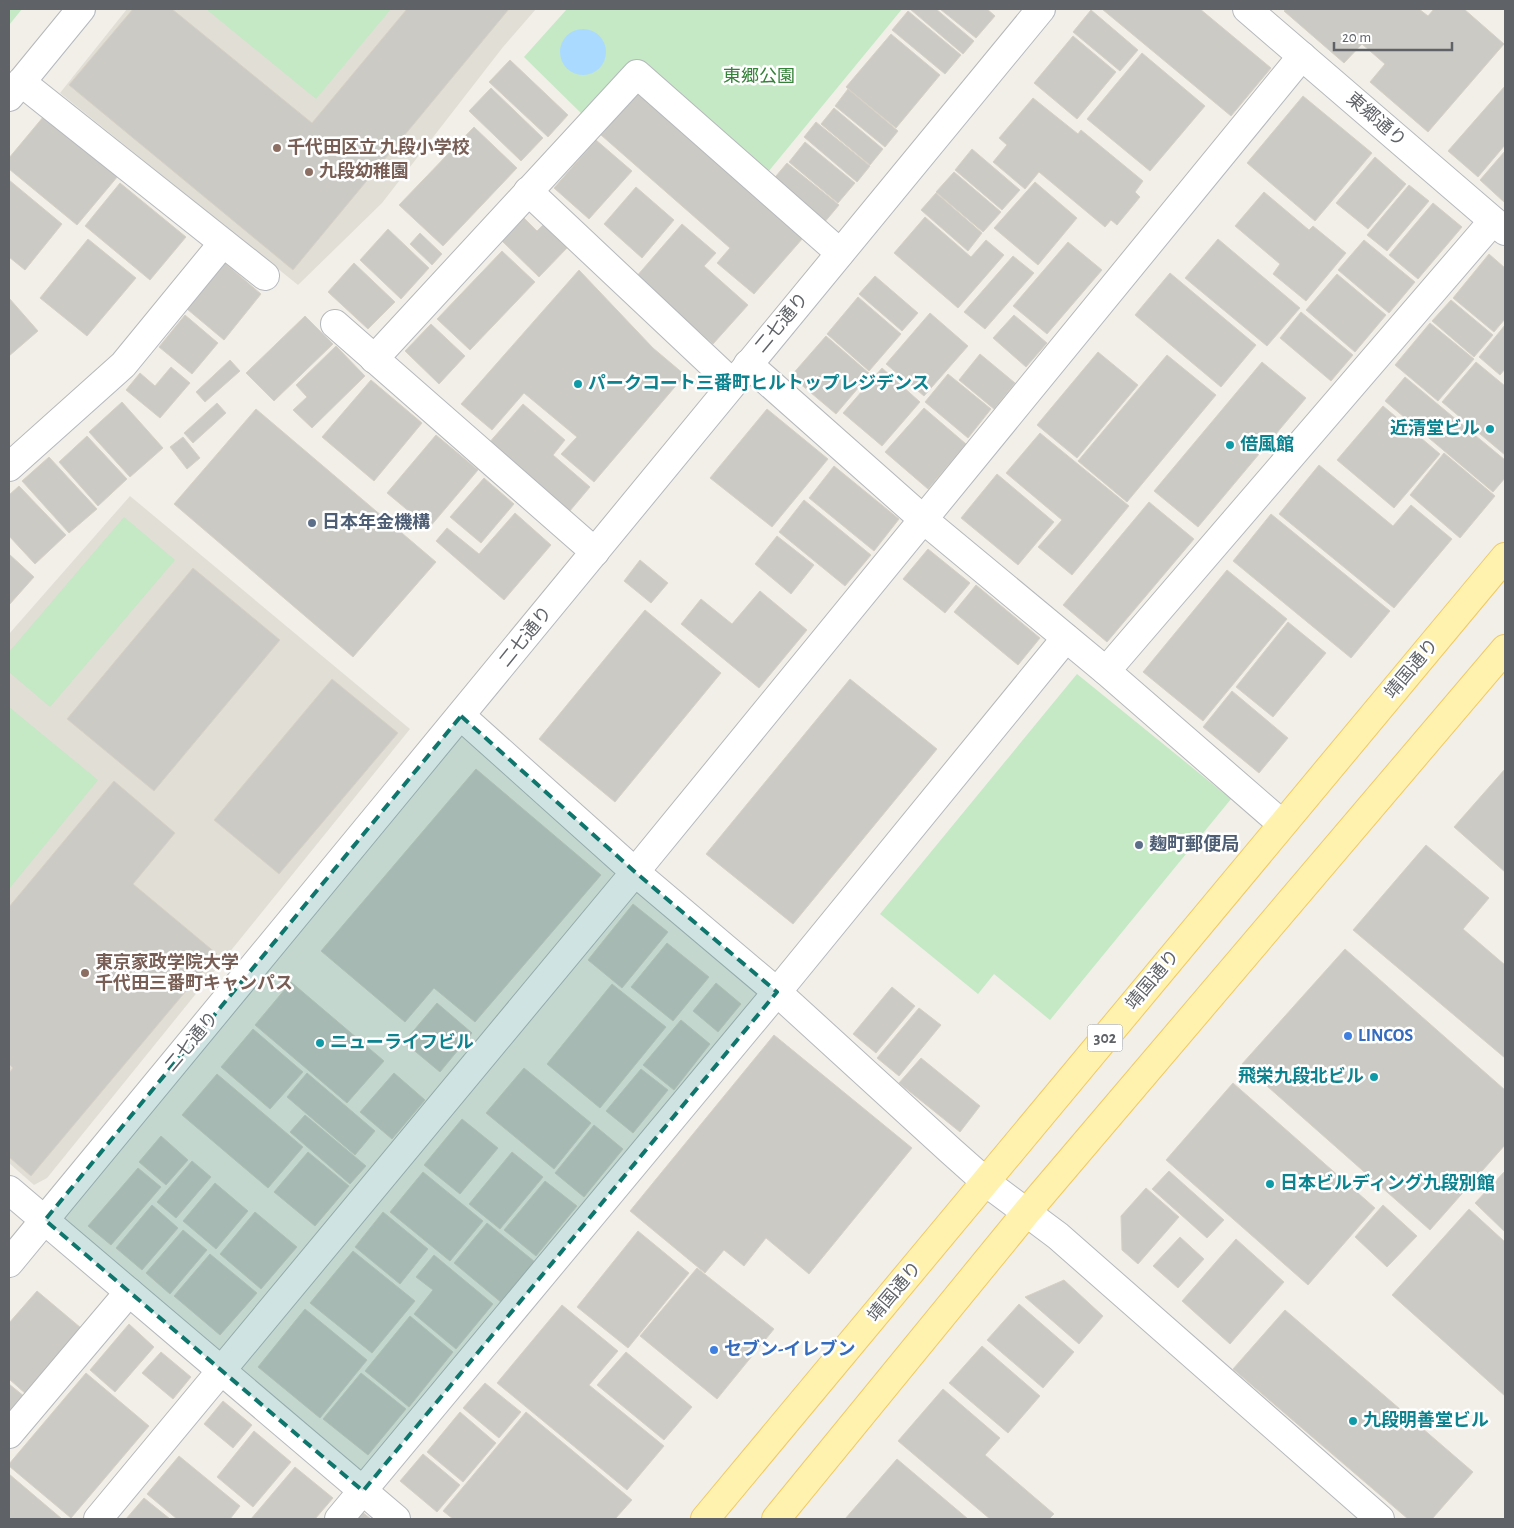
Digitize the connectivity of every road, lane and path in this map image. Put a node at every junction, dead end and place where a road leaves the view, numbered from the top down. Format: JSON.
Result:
{"nodes":[{"id":1,"x":81,"y":9,"type":"edge"},
{"id":2,"x":1041,"y":9,"type":"edge"},
{"id":3,"x":1247,"y":9,"type":"edge"},
{"id":4,"x":1302,"y":56,"type":"junction"},
{"id":5,"x":15,"y":90,"type":"edge"},
{"id":6,"x":528,"y":191,"type":"junction"},
{"id":7,"x":1499,"y":226,"type":"edge"},
{"id":8,"x":223,"y":243,"type":"junction"},
{"id":9,"x":840,"y":253,"type":"junction"},
{"id":10,"x":265,"y":276,"type":"dead end"},
{"id":11,"x":335,"y":324,"type":"dead end"},
{"id":12,"x":374,"y":358,"type":"junction"},
{"id":13,"x":740,"y":374,"type":"junction"},
{"id":14,"x":9,"y":467,"type":"edge"},
{"id":15,"x":924,"y":520,"type":"junction"},
{"id":16,"x":595,"y":552,"type":"junction"},
{"id":17,"x":1505,"y":557,"type":"edge"},
{"id":18,"x":1066,"y":638,"type":"junction"},
{"id":19,"x":1505,"y":649,"type":"edge"},
{"id":20,"x":1106,"y":670,"type":"junction"},
{"id":21,"x":461,"y":716,"type":"junction"},
{"id":22,"x":1282,"y":824,"type":"junction"},
{"id":23,"x":635,"y":872,"type":"junction"},
{"id":24,"x":777,"y":992,"type":"junction"},
{"id":25,"x":986,"y":1182,"type":"junction"},
{"id":26,"x":9,"y":1190,"type":"edge"},
{"id":27,"x":1026,"y":1213,"type":"junction"},
{"id":28,"x":45,"y":1220,"type":"junction"},
{"id":29,"x":9,"y":1263,"type":"edge"},
{"id":30,"x":129,"y":1292,"type":"junction"},
{"id":31,"x":221,"y":1370,"type":"junction"},
{"id":32,"x":9,"y":1434,"type":"edge"},
{"id":33,"x":363,"y":1491,"type":"junction"},
{"id":34,"x":98,"y":1519,"type":"edge"},
{"id":35,"x":339,"y":1519,"type":"edge"},
{"id":36,"x":396,"y":1519,"type":"edge"},
{"id":37,"x":705,"y":1519,"type":"edge"},
{"id":38,"x":776,"y":1519,"type":"edge"},
{"id":39,"x":1380,"y":1519,"type":"edge"}],
"edges":[{"from":1,"to":5,"type":"street"},
{"from":2,"to":9,"type":"street","name":"二七通り"},
{"from":3,"to":4,"type":"street","name":"東郷通り"},
{"from":4,"to":7,"type":"street","name":"東郷通り"},
{"from":4,"to":15,"type":"street"},
{"from":5,"to":8,"type":"street"},
{"from":6,"to":9,"type":"street"},
{"from":6,"to":12,"type":"street"},
{"from":6,"to":13,"type":"street"},
{"from":7,"to":20,"type":"street"},
{"from":8,"to":10,"type":"street"},
{"from":8,"to":14,"type":"street"},
{"from":9,"to":13,"type":"street","name":"二七通り"},
{"from":11,"to":12,"type":"street"},
{"from":12,"to":16,"type":"street"},
{"from":13,"to":15,"type":"street"},
{"from":13,"to":16,"type":"street","name":"二七通り"},
{"from":15,"to":18,"type":"street"},
{"from":15,"to":23,"type":"street"},
{"from":16,"to":21,"type":"street","name":"二七通り"},
{"from":17,"to":22,"type":"main road","name":"靖国通り","number":"302"},
{"from":18,"to":20,"type":"street"},
{"from":18,"to":24,"type":"street"},
{"from":19,"to":27,"type":"main road"},
{"from":20,"to":22,"type":"street"},
{"from":21,"to":23,"type":"street"},
{"from":21,"to":28,"type":"street","name":"二七通り"},
{"from":22,"to":25,"type":"main road","name":"靖国通り","number":"302"},
{"from":23,"to":24,"type":"street"},
{"from":23,"to":31,"type":"street"},
{"from":24,"to":25,"type":"street"},
{"from":24,"to":33,"type":"street"},
{"from":25,"to":27,"type":"street"},
{"from":25,"to":37,"type":"main road","name":"靖国通り","number":"302"},
{"from":26,"to":28,"type":"street"},
{"from":27,"to":38,"type":"main road"},
{"from":27,"to":39,"type":"street"},
{"from":28,"to":29,"type":"street","name":"二七通り"},
{"from":28,"to":30,"type":"street"},
{"from":30,"to":31,"type":"street"},
{"from":30,"to":32,"type":"street"},
{"from":31,"to":33,"type":"street"},
{"from":31,"to":34,"type":"street"},
{"from":33,"to":35,"type":"street"},
{"from":33,"to":36,"type":"street"}]}
